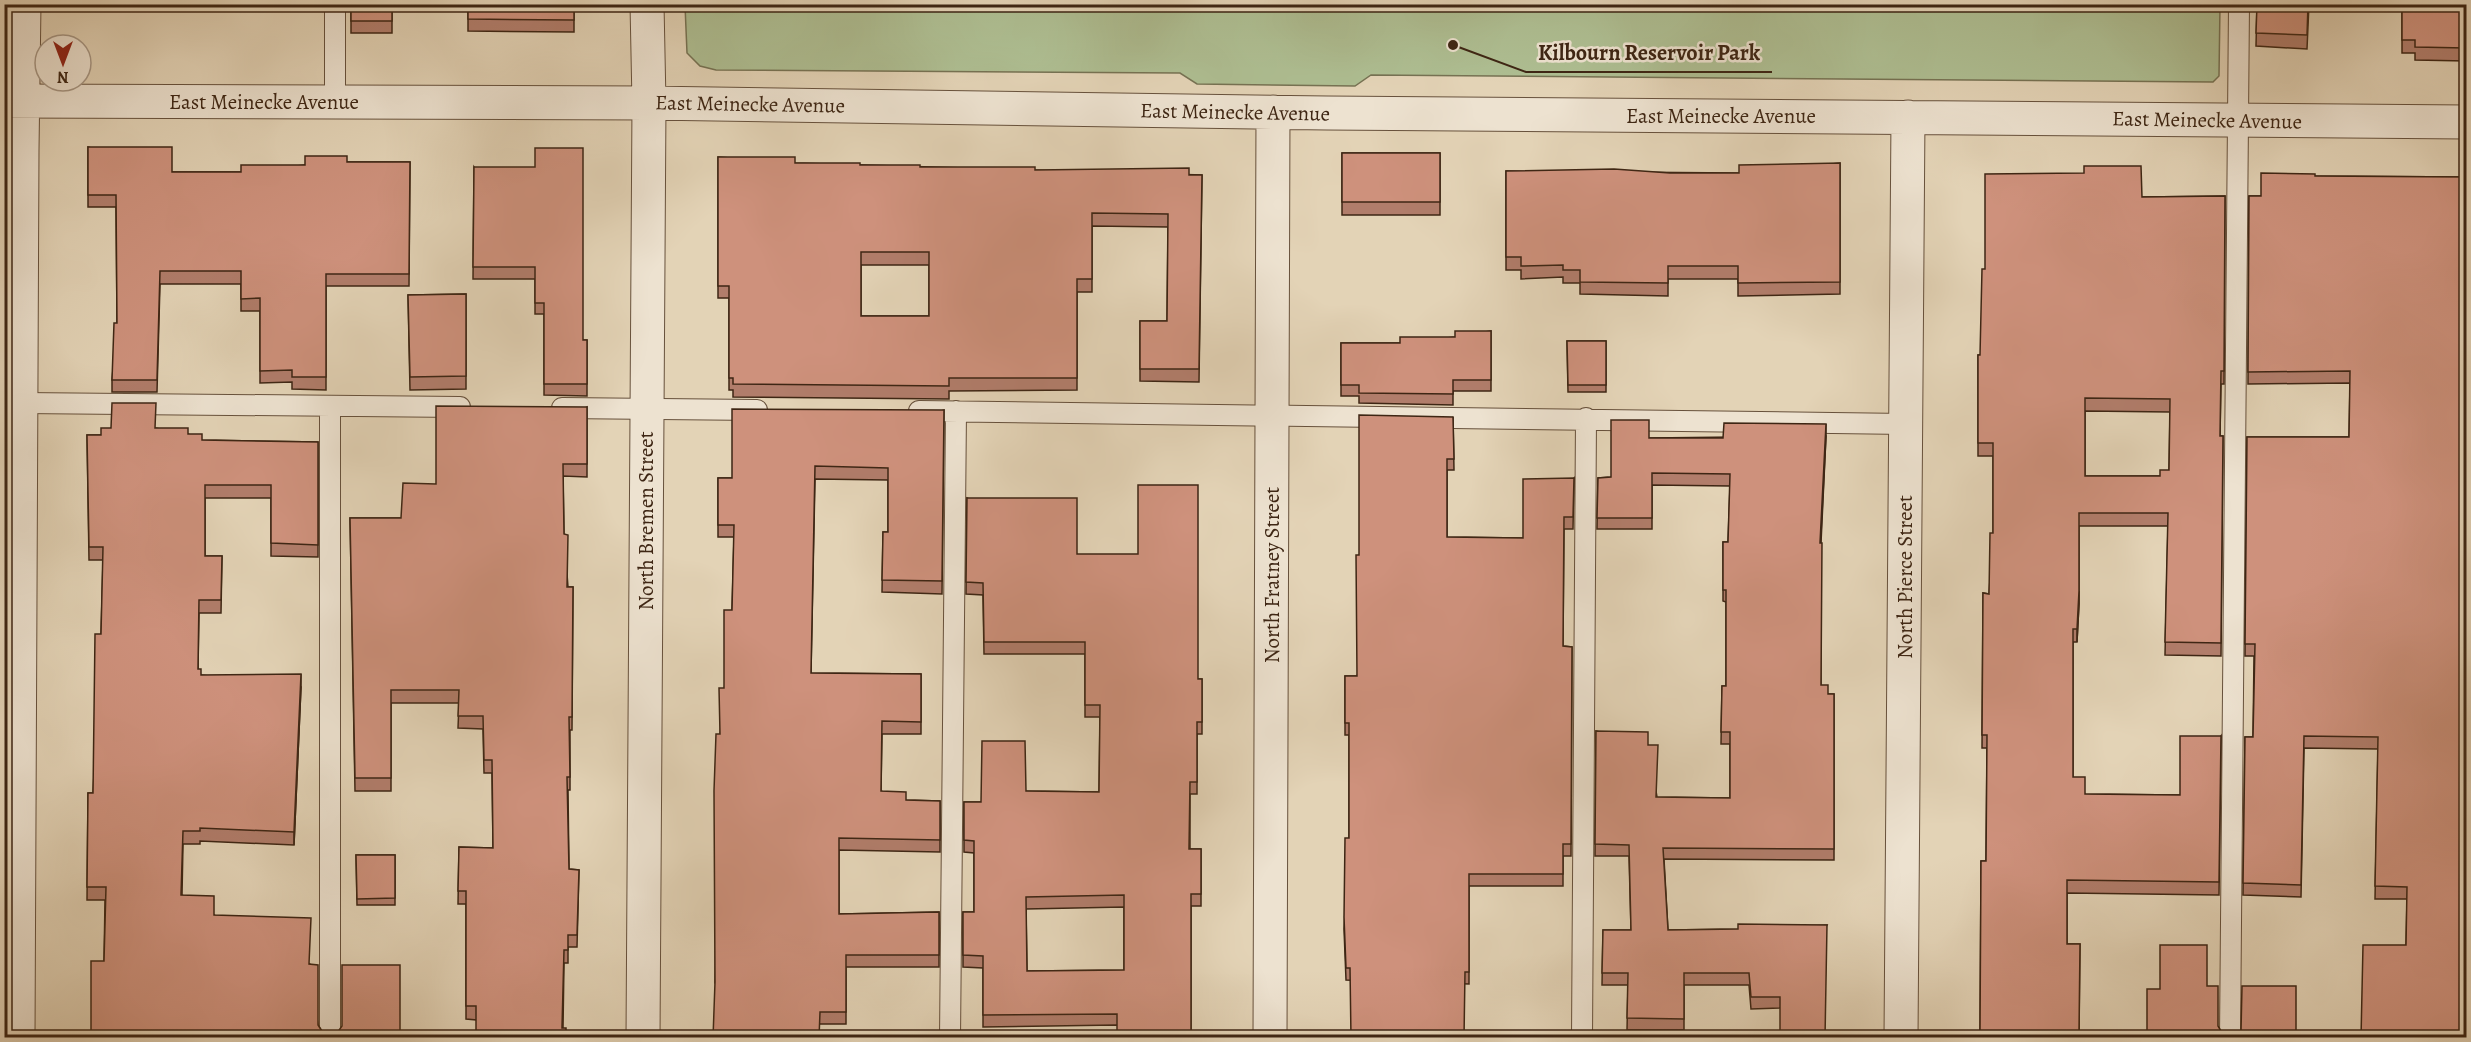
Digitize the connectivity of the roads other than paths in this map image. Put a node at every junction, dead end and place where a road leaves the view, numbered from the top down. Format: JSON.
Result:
{"nodes":[{"id":1,"x":24,"y":4,"type":"edge"},
{"id":2,"x":335,"y":4,"type":"edge"},
{"id":3,"x":647,"y":4,"type":"edge"},
{"id":4,"x":2240,"y":4,"type":"edge"},
{"id":5,"x":14,"y":101,"type":"edge"},
{"id":6,"x":335,"y":102,"type":"junction"},
{"id":7,"x":649,"y":103,"type":"junction"},
{"id":8,"x":1273,"y":112,"type":"junction"},
{"id":9,"x":1908,"y":117,"type":"junction"},
{"id":10,"x":2239,"y":122,"type":"junction"},
{"id":11,"x":2466,"y":122,"type":"edge"},
{"id":12,"x":22,"y":403,"type":"junction"},
{"id":13,"x":330,"y":406,"type":"junction"},
{"id":14,"x":480,"y":408,"type":"edge"},
{"id":15,"x":538,"y":408,"type":"edge"},
{"id":16,"x":647,"y":409,"type":"junction"},
{"id":17,"x":782,"y":410,"type":"edge"},
{"id":18,"x":898,"y":411,"type":"edge"},
{"id":19,"x":957,"y":411,"type":"junction"},
{"id":20,"x":1273,"y":414,"type":"junction"},
{"id":21,"x":1586,"y":418,"type":"junction"},
{"id":22,"x":1906,"y":424,"type":"junction"},
{"id":23,"x":13,"y":438,"type":"edge"},
{"id":24,"x":18,"y":1038,"type":"edge"},
{"id":25,"x":330,"y":1038,"type":"edge"},
{"id":26,"x":643,"y":1038,"type":"edge"},
{"id":27,"x":950,"y":1038,"type":"edge"},
{"id":28,"x":1270,"y":1038,"type":"edge"},
{"id":29,"x":1582,"y":1038,"type":"edge"},
{"id":30,"x":1901,"y":1038,"type":"edge"},
{"id":31,"x":2230,"y":1038,"type":"edge"}],
"edges":[{"from":1,"to":5,"type":"street"},
{"from":2,"to":6,"type":"lane"},
{"from":3,"to":7,"type":"street","name":"North Bremen Street"},
{"from":4,"to":10,"type":"lane"},
{"from":5,"to":6,"type":"street","name":"East Meinecke Avenue"},
{"from":5,"to":12,"type":"street"},
{"from":6,"to":7,"type":"street","name":"East Meinecke Avenue"},
{"from":7,"to":8,"type":"street","name":"East Meinecke Avenue"},
{"from":7,"to":16,"type":"street","name":"North Bremen Street"},
{"from":8,"to":9,"type":"street","name":"East Meinecke Avenue"},
{"from":8,"to":20,"type":"street","name":"North Fratney Street"},
{"from":9,"to":10,"type":"street","name":"East Meinecke Avenue"},
{"from":9,"to":22,"type":"street","name":"North Pierce Street"},
{"from":10,"to":11,"type":"street","name":"East Meinecke Avenue"},
{"from":10,"to":31,"type":"lane"},
{"from":12,"to":13,"type":"lane"},
{"from":12,"to":23,"type":"street"},
{"from":13,"to":14,"type":"lane"},
{"from":13,"to":25,"type":"lane"},
{"from":15,"to":16,"type":"lane"},
{"from":16,"to":17,"type":"lane"},
{"from":16,"to":26,"type":"street","name":"North Bremen Street"},
{"from":18,"to":19,"type":"lane"},
{"from":19,"to":20,"type":"lane"},
{"from":19,"to":27,"type":"lane"},
{"from":20,"to":21,"type":"lane"},
{"from":20,"to":28,"type":"street","name":"North Fratney Street"},
{"from":21,"to":22,"type":"lane"},
{"from":21,"to":29,"type":"lane"},
{"from":22,"to":30,"type":"street","name":"North Pierce Street"},
{"from":23,"to":24,"type":"street"}]}
